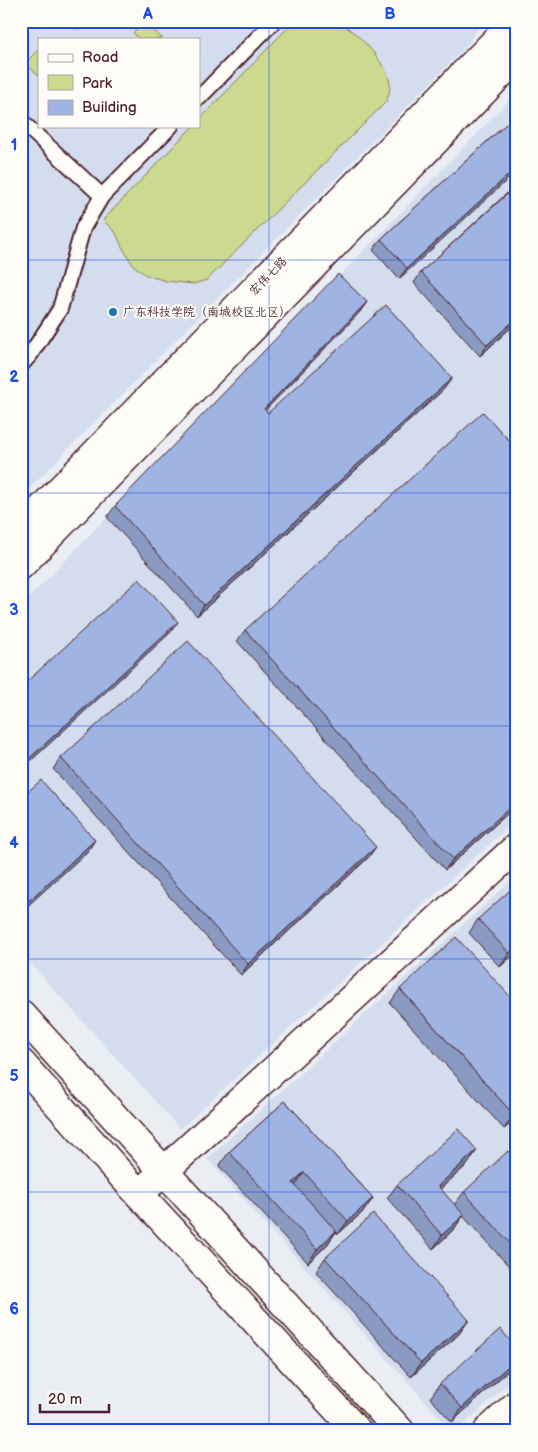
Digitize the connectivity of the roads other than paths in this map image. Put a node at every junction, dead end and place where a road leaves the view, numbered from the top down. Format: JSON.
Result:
{"nodes":[{"id":1,"x":274,"y":21,"type":"edge"},
{"id":2,"x":516,"y":21,"type":"edge"},
{"id":3,"x":517,"y":57,"type":"edge"},
{"id":4,"x":200,"y":97,"type":"edge"},
{"id":5,"x":21,"y":121,"type":"edge"},
{"id":6,"x":169,"y":128,"type":"edge"},
{"id":7,"x":102,"y":196,"type":"junction"},
{"id":8,"x":21,"y":365,"type":"edge"},
{"id":9,"x":21,"y":530,"type":"edge"},
{"id":10,"x":21,"y":564,"type":"edge"},
{"id":11,"x":517,"y":847,"type":"edge"},
{"id":12,"x":21,"y":1014,"type":"edge"},
{"id":13,"x":21,"y":1063,"type":"edge"},
{"id":14,"x":164,"y":1171,"type":"junction"},
{"id":15,"x":139,"y":1194,"type":"junction"},
{"id":16,"x":517,"y":1404,"type":"edge"},
{"id":17,"x":357,"y":1431,"type":"edge"},
{"id":18,"x":400,"y":1431,"type":"edge"},
{"id":19,"x":488,"y":1431,"type":"edge"}],
"edges":[{"from":1,"to":4,"type":"lane"},
{"from":2,"to":9,"type":"street","name":"宏伟七路"},
{"from":3,"to":10,"type":"street","name":"宏伟七路"},
{"from":5,"to":7,"type":"lane"},
{"from":6,"to":7,"type":"lane"},
{"from":7,"to":8,"type":"lane"},
{"from":11,"to":14,"type":"street"},
{"from":12,"to":14,"type":"street"},
{"from":13,"to":15,"type":"street"},
{"from":14,"to":15,"type":"street"},
{"from":14,"to":18,"type":"street"},
{"from":15,"to":17,"type":"street"},
{"from":16,"to":19,"type":"street"}]}
